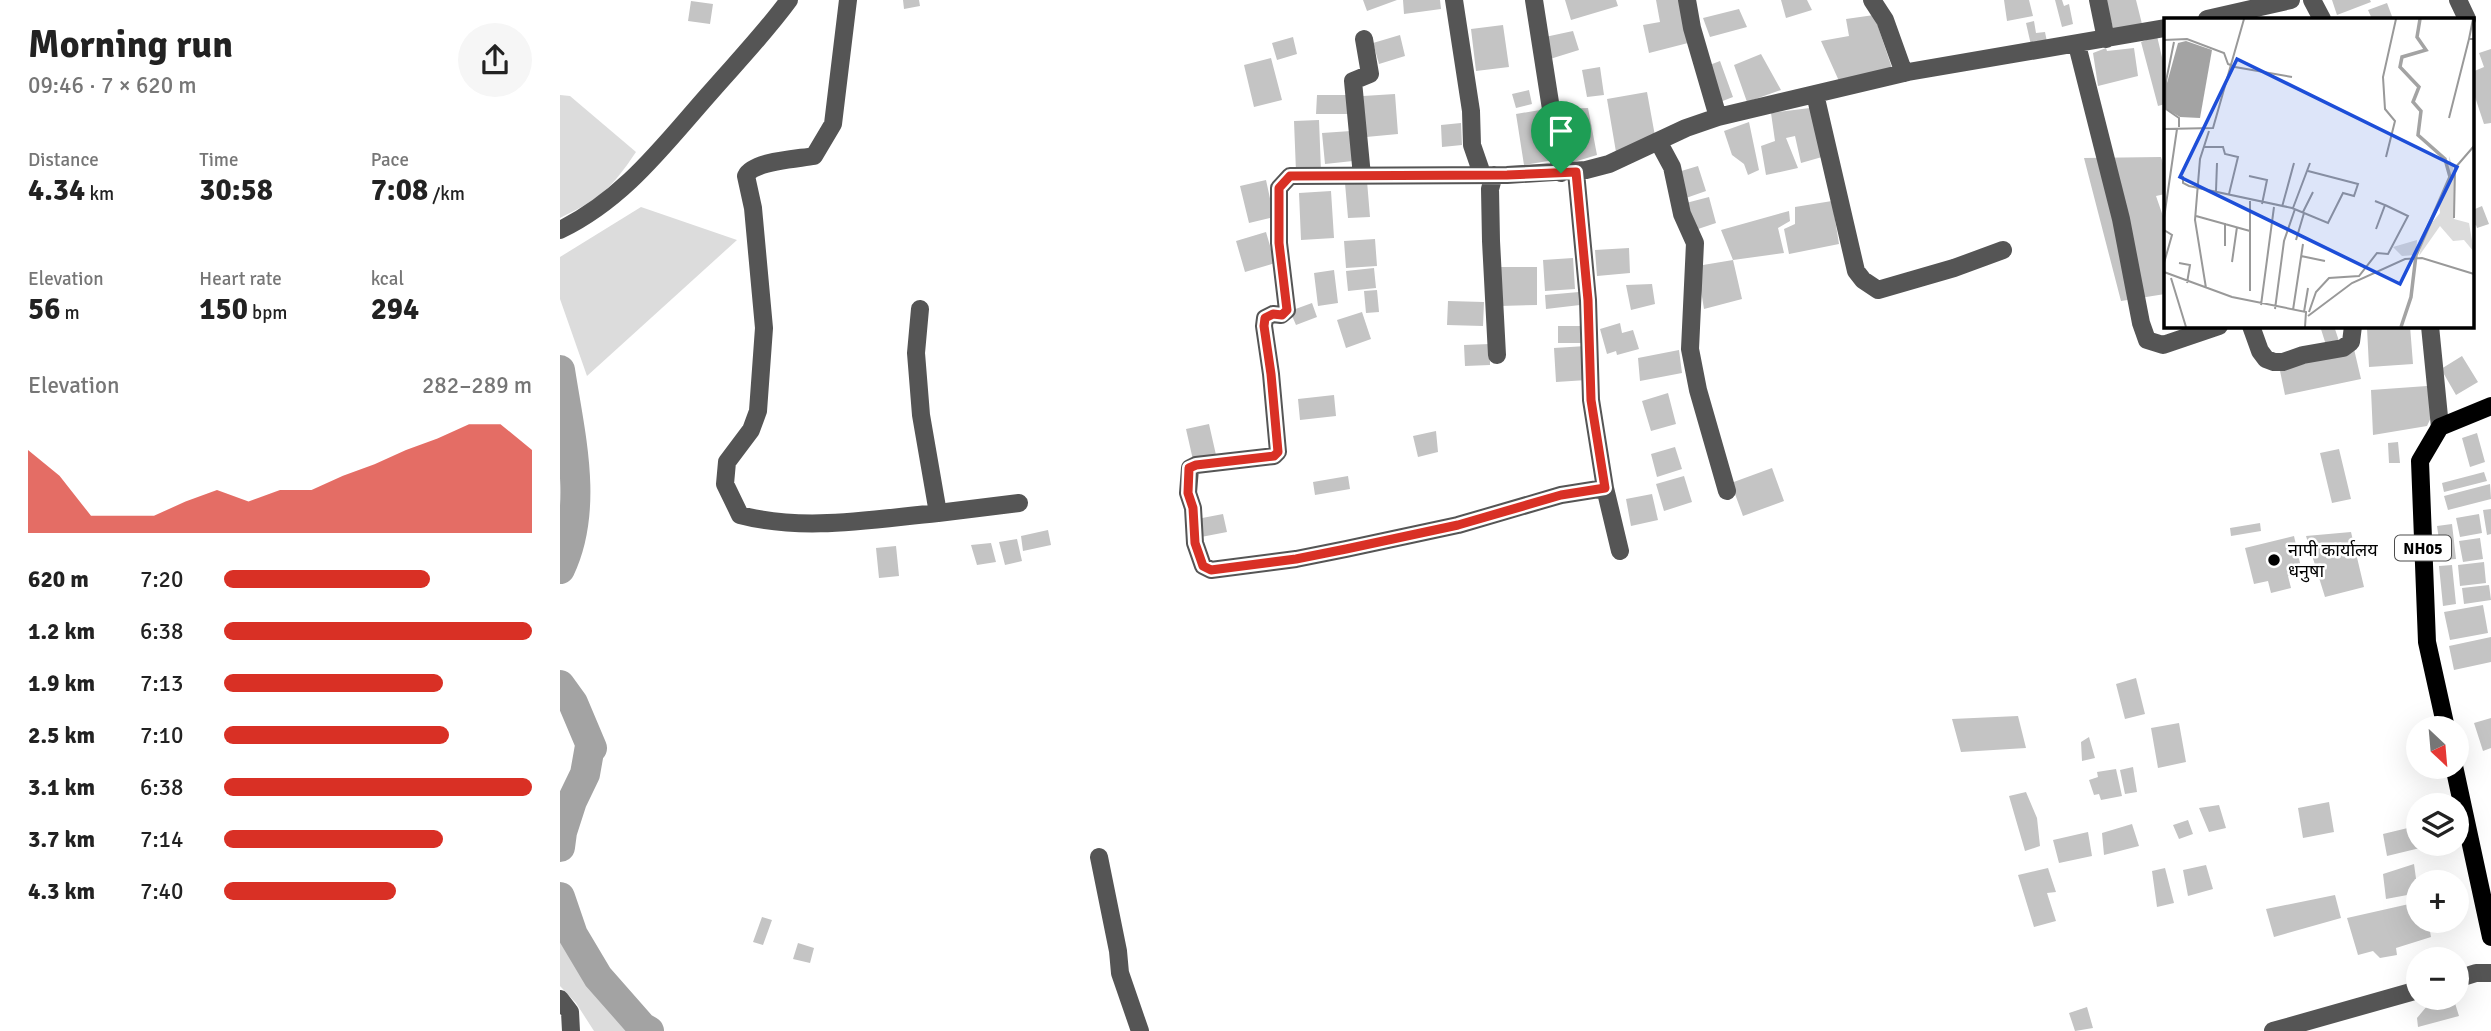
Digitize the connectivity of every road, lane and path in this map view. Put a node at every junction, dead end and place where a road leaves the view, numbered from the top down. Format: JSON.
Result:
{"nodes":[{"id":1,"x":789,"y":0,"type":"edge"},
{"id":2,"x":848,"y":0,"type":"edge"},
{"id":3,"x":1454,"y":0,"type":"edge"},
{"id":4,"x":1534,"y":0,"type":"edge"},
{"id":5,"x":1687,"y":0,"type":"edge"},
{"id":6,"x":1872,"y":0,"type":"edge"},
{"id":7,"x":2098,"y":0,"type":"edge"},
{"id":8,"x":2291,"y":0,"type":"edge"},
{"id":9,"x":2312,"y":0,"type":"edge"},
{"id":10,"x":2458,"y":0,"type":"edge"},
{"id":11,"x":2211,"y":18,"type":"edge"},
{"id":12,"x":2321,"y":18,"type":"edge"},
{"id":13,"x":2467,"y":18,"type":"edge"},
{"id":14,"x":2164,"y":28,"type":"edge"},
{"id":15,"x":1364,"y":38,"type":"dead end"},
{"id":16,"x":2106,"y":39,"type":"junction"},
{"id":17,"x":2077,"y":45,"type":"junction"},
{"id":18,"x":1904,"y":73,"type":"junction"},
{"id":19,"x":1815,"y":94,"type":"junction"},
{"id":20,"x":1718,"y":117,"type":"junction"},
{"id":21,"x":1658,"y":141,"type":"junction"},
{"id":22,"x":1568,"y":172,"type":"junction"},
{"id":23,"x":1488,"y":174,"type":"junction"},
{"id":24,"x":1362,"y":176,"type":"junction"},
{"id":25,"x":560,"y":230,"type":"edge"},
{"id":26,"x":2003,"y":250,"type":"dead end"},
{"id":27,"x":920,"y":309,"type":"dead end"},
{"id":28,"x":2216,"y":327,"type":"edge"},
{"id":29,"x":2251,"y":327,"type":"edge"},
{"id":30,"x":2353,"y":327,"type":"edge"},
{"id":31,"x":2430,"y":327,"type":"edge"},
{"id":32,"x":1497,"y":355,"type":"dead end"},
{"id":33,"x":2491,"y":406,"type":"edge"},
{"id":34,"x":2440,"y":427,"type":"junction"},
{"id":35,"x":1605,"y":488,"type":"junction"},
{"id":36,"x":1727,"y":491,"type":"dead end"},
{"id":37,"x":1019,"y":503,"type":"dead end"},
{"id":38,"x":938,"y":513,"type":"junction"},
{"id":39,"x":1620,"y":551,"type":"dead end"},
{"id":40,"x":2442,"y":716,"type":"edge"},
{"id":41,"x":2457,"y":779,"type":"edge"},
{"id":42,"x":1099,"y":857,"type":"dead end"},
{"id":43,"x":2491,"y":937,"type":"edge"},
{"id":44,"x":2491,"y":973,"type":"edge"},
{"id":45,"x":2469,"y":975,"type":"edge"},
{"id":46,"x":2406,"y":993,"type":"edge"},
{"id":47,"x":560,"y":999,"type":"edge"},
{"id":48,"x":571,"y":1031,"type":"edge"},
{"id":49,"x":1140,"y":1031,"type":"edge"},
{"id":50,"x":2273,"y":1031,"type":"edge"}],
"edges":[{"from":1,"to":25,"type":"street"},
{"from":2,"to":38,"type":"street"},
{"from":3,"to":23,"type":"street"},
{"from":4,"to":22,"type":"street"},
{"from":5,"to":20,"type":"street"},
{"from":6,"to":18,"type":"street"},
{"from":7,"to":16,"type":"street"},
{"from":8,"to":11,"type":"street"},
{"from":9,"to":12,"type":"street"},
{"from":10,"to":13,"type":"street"},
{"from":14,"to":16,"type":"street"},
{"from":15,"to":24,"type":"street"},
{"from":16,"to":17,"type":"street"},
{"from":17,"to":18,"type":"street"},
{"from":17,"to":28,"type":"street"},
{"from":18,"to":19,"type":"street"},
{"from":19,"to":20,"type":"street"},
{"from":19,"to":26,"type":"street"},
{"from":20,"to":21,"type":"street"},
{"from":21,"to":22,"type":"street"},
{"from":21,"to":36,"type":"street"},
{"from":22,"to":23,"type":"street"},
{"from":22,"to":35,"type":"street"},
{"from":23,"to":24,"type":"street"},
{"from":23,"to":32,"type":"street"},
{"from":24,"to":35,"type":"street"},
{"from":27,"to":38,"type":"street"},
{"from":29,"to":30,"type":"street"},
{"from":31,"to":34,"type":"street"},
{"from":33,"to":34,"type":"main road"},
{"from":34,"to":40,"type":"main road","number":"NH05"},
{"from":35,"to":39,"type":"street"},
{"from":37,"to":38,"type":"street"},
{"from":41,"to":43,"type":"main road"},
{"from":42,"to":49,"type":"street"},
{"from":44,"to":45,"type":"street"},
{"from":46,"to":50,"type":"street"},
{"from":47,"to":48,"type":"street"}]}
